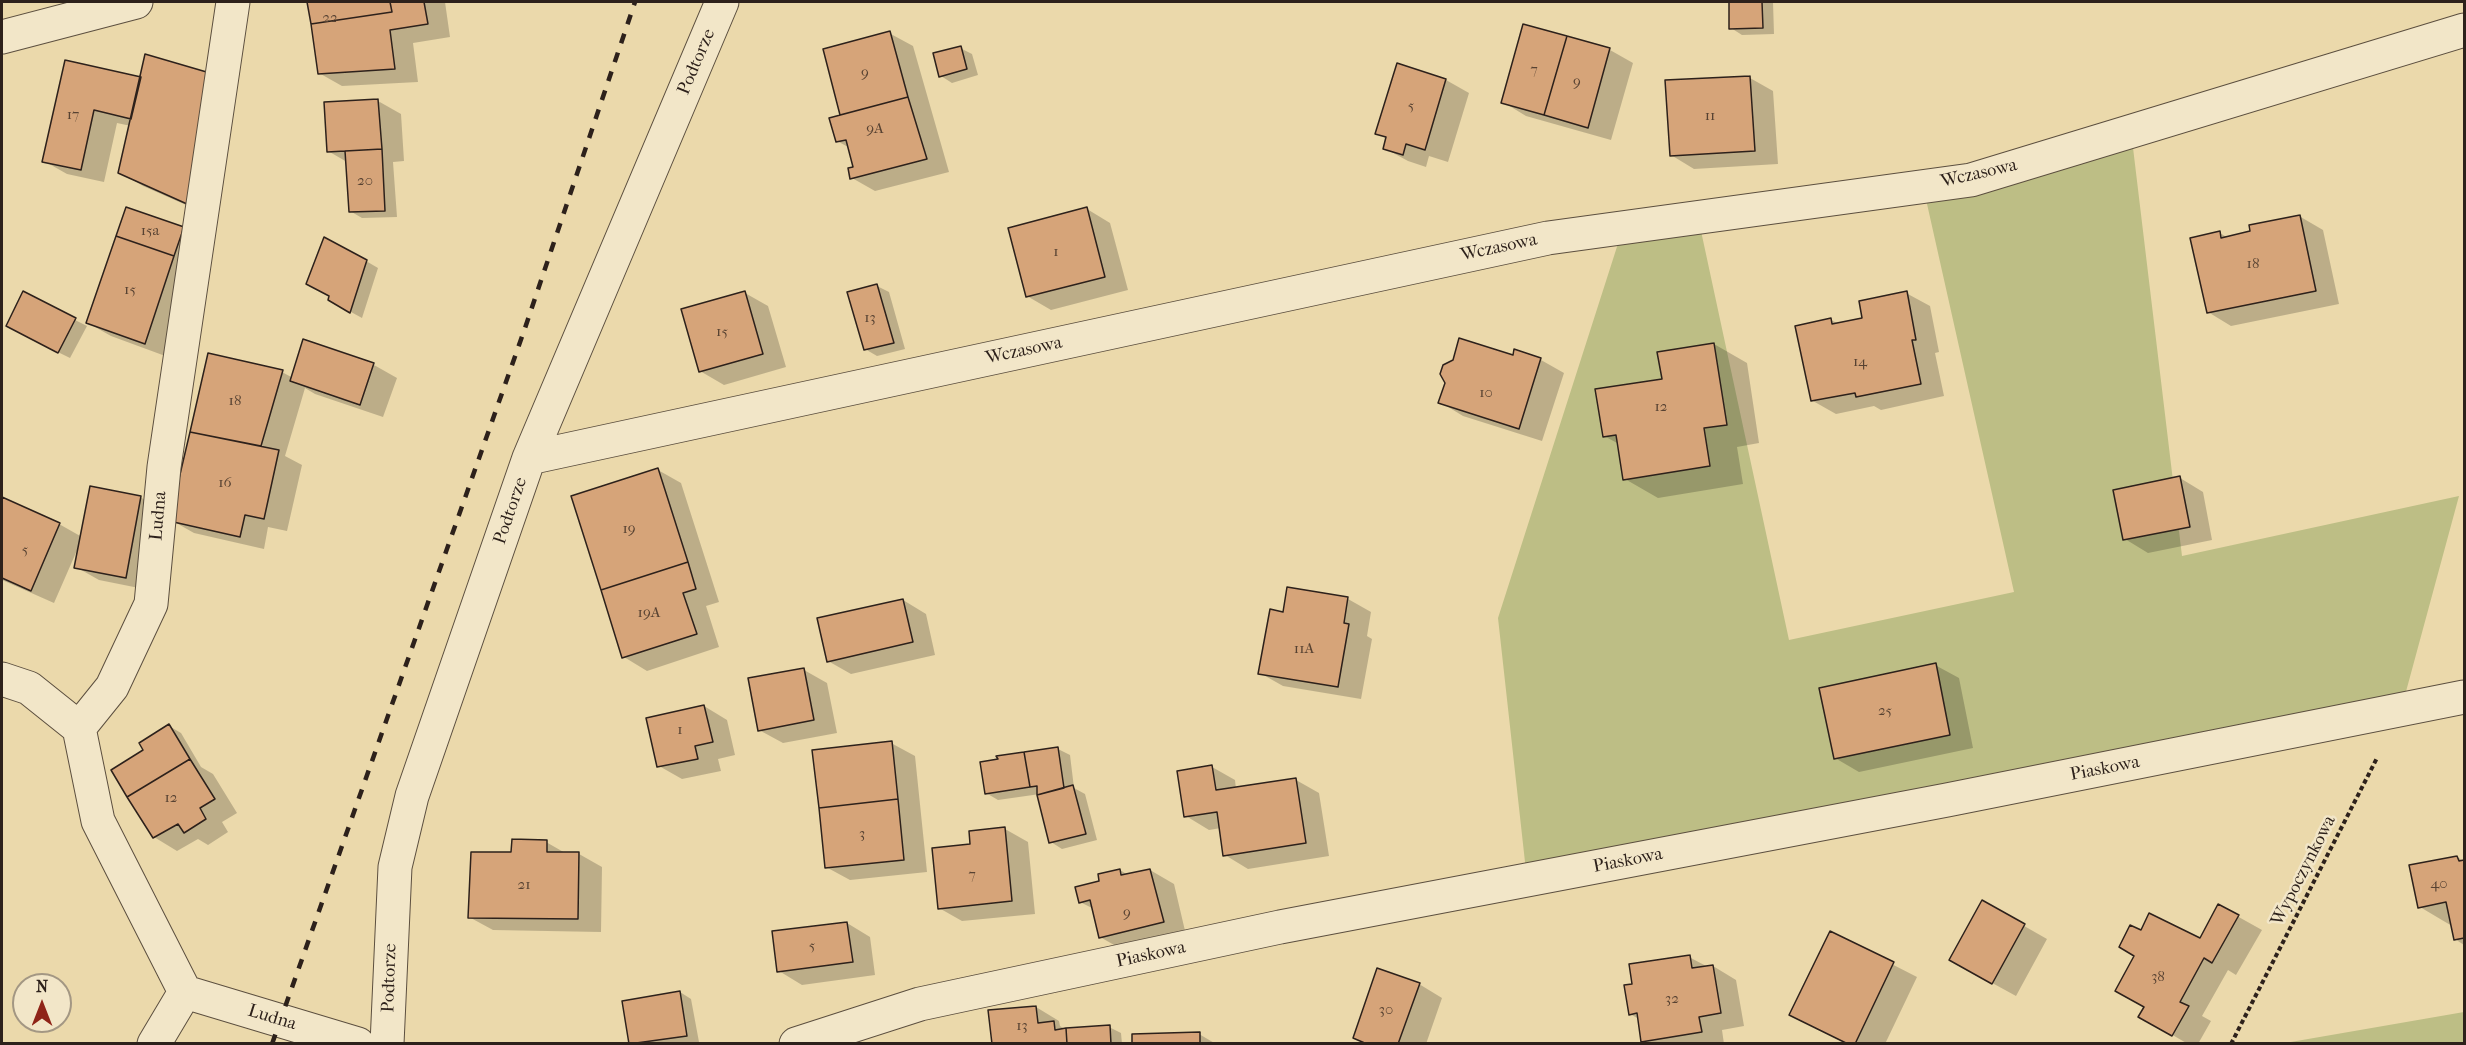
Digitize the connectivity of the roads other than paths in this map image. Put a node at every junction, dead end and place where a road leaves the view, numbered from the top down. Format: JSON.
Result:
{"nodes":[{"id":1,"x":136,"y":2,"type":"edge"},
{"id":2,"x":233,"y":2,"type":"edge"},
{"id":3,"x":722,"y":2,"type":"edge"},
{"id":4,"x":2464,"y":30,"type":"edge"},
{"id":5,"x":2,"y":37,"type":"edge"},
{"id":6,"x":529,"y":458,"type":"junction"},
{"id":7,"x":2,"y":679,"type":"edge"},
{"id":8,"x":2464,"y":697,"type":"edge"},
{"id":9,"x":79,"y":728,"type":"junction"},
{"id":10,"x":185,"y":992,"type":"junction"},
{"id":11,"x":154,"y":1044,"type":"edge"},
{"id":12,"x":358,"y":1044,"type":"edge"},
{"id":13,"x":387,"y":1044,"type":"edge"},
{"id":14,"x":796,"y":1044,"type":"edge"}],
"edges":[{"from":1,"to":5,"type":"street"},
{"from":2,"to":9,"type":"street","name":"Ludna"},
{"from":3,"to":6,"type":"street","name":"Podtorze"},
{"from":4,"to":6,"type":"street","name":"Wczasowa"},
{"from":6,"to":13,"type":"street","name":"Podtorze"},
{"from":7,"to":9,"type":"street"},
{"from":8,"to":14,"type":"street","name":"Piaskowa"},
{"from":9,"to":10,"type":"street"},
{"from":10,"to":11,"type":"street"},
{"from":10,"to":12,"type":"street","name":"Ludna"}]}
